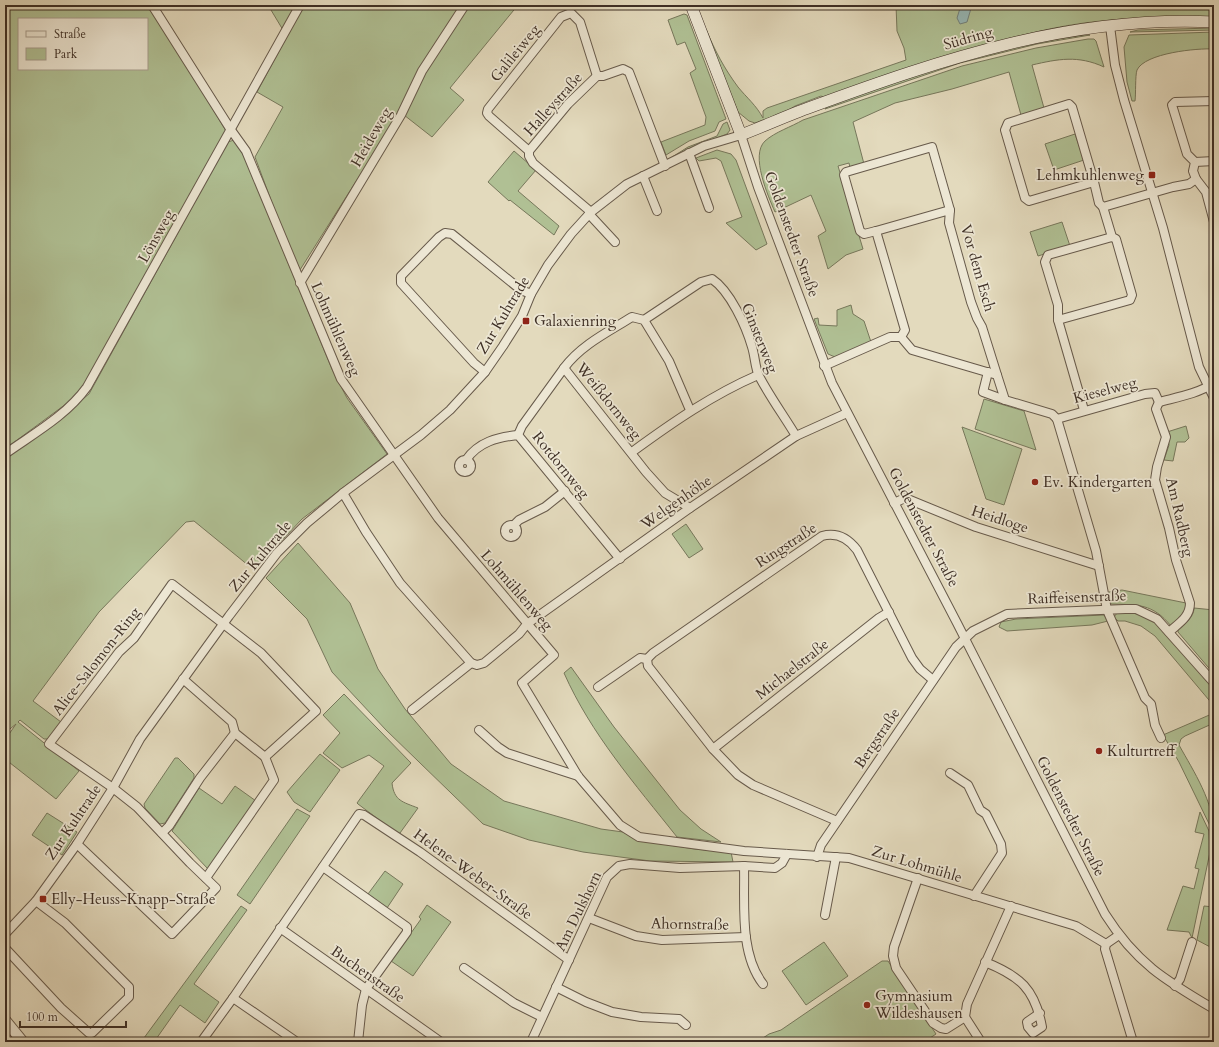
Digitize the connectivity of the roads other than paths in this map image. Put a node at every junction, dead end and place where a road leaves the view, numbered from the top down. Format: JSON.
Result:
{"nodes":[{"id":1,"x":152,"y":5,"type":"edge"},
{"id":2,"x":300,"y":5,"type":"edge"},
{"id":3,"x":465,"y":5,"type":"edge"},
{"id":4,"x":692,"y":5,"type":"edge"},
{"id":5,"x":1214,"y":22,"type":"edge"},
{"id":6,"x":1110,"y":26,"type":"junction"},
{"id":7,"x":597,"y":76,"type":"junction"},
{"id":8,"x":1214,"y":101,"type":"edge"},
{"id":9,"x":231,"y":130,"type":"junction"},
{"id":10,"x":741,"y":135,"type":"junction"},
{"id":11,"x":529,"y":151,"type":"junction"},
{"id":12,"x":689,"y":153,"type":"junction"},
{"id":13,"x":1214,"y":161,"type":"edge"},
{"id":14,"x":1195,"y":162,"type":"junction"},
{"id":15,"x":665,"y":166,"type":"junction"},
{"id":16,"x":643,"y":176,"type":"junction"},
{"id":17,"x":1196,"y":179,"type":"junction"},
{"id":18,"x":1094,"y":182,"type":"junction"},
{"id":19,"x":1152,"y":193,"type":"junction"},
{"id":20,"x":1103,"y":207,"type":"junction"},
{"id":21,"x":709,"y":208,"type":"dead end"},
{"id":22,"x":950,"y":210,"type":"junction"},
{"id":23,"x":657,"y":211,"type":"dead end"},
{"id":24,"x":590,"y":213,"type":"junction"},
{"id":25,"x":1214,"y":222,"type":"edge"},
{"id":26,"x":876,"y":231,"type":"junction"},
{"id":27,"x":1112,"y":237,"type":"junction"},
{"id":28,"x":615,"y":242,"type":"dead end"},
{"id":29,"x":300,"y":283,"type":"junction"},
{"id":30,"x":531,"y":294,"type":"junction"},
{"id":31,"x":644,"y":320,"type":"junction"},
{"id":32,"x":1058,"y":320,"type":"junction"},
{"id":33,"x":901,"y":337,"type":"junction"},
{"id":34,"x":824,"y":366,"type":"junction"},
{"id":35,"x":564,"y":368,"type":"junction"},
{"id":36,"x":485,"y":372,"type":"junction"},
{"id":37,"x":988,"y":372,"type":"junction"},
{"id":38,"x":758,"y":375,"type":"junction"},
{"id":39,"x":997,"y":375,"type":"junction"},
{"id":40,"x":1211,"y":385,"type":"edge"},
{"id":41,"x":1214,"y":398,"type":"edge"},
{"id":42,"x":1005,"y":400,"type":"junction"},
{"id":43,"x":1159,"y":402,"type":"junction"},
{"id":44,"x":690,"y":410,"type":"junction"},
{"id":45,"x":1084,"y":410,"type":"junction"},
{"id":46,"x":847,"y":413,"type":"junction"},
{"id":47,"x":1057,"y":419,"type":"junction"},
{"id":48,"x":518,"y":435,"type":"junction"},
{"id":49,"x":796,"y":436,"type":"junction"},
{"id":50,"x":632,"y":452,"type":"junction"},
{"id":51,"x":5,"y":454,"type":"edge"},
{"id":52,"x":395,"y":454,"type":"junction"},
{"id":53,"x":466,"y":460,"type":"dead end"},
{"id":54,"x":565,"y":491,"type":"junction"},
{"id":55,"x":343,"y":493,"type":"junction"},
{"id":56,"x":894,"y":503,"type":"junction"},
{"id":57,"x":690,"y":508,"type":"junction"},
{"id":58,"x":514,"y":525,"type":"dead end"},
{"id":59,"x":620,"y":559,"type":"junction"},
{"id":60,"x":1099,"y":566,"type":"junction"},
{"id":61,"x":1107,"y":610,"type":"junction"},
{"id":62,"x":889,"y":612,"type":"junction"},
{"id":63,"x":224,"y":624,"type":"junction"},
{"id":64,"x":527,"y":624,"type":"junction"},
{"id":65,"x":1169,"y":632,"type":"junction"},
{"id":66,"x":965,"y":638,"type":"junction"},
{"id":67,"x":554,"y":654,"type":"joint"},
{"id":68,"x":647,"y":659,"type":"junction"},
{"id":69,"x":471,"y":663,"type":"junction"},
{"id":70,"x":183,"y":679,"type":"junction"},
{"id":71,"x":933,"y":680,"type":"junction"},
{"id":72,"x":1214,"y":683,"type":"edge"},
{"id":73,"x":598,"y":687,"type":"dead end"},
{"id":74,"x":412,"y":710,"type":"dead end"},
{"id":75,"x":479,"y":730,"type":"dead end"},
{"id":76,"x":236,"y":733,"type":"junction"},
{"id":77,"x":1161,"y":738,"type":"dead end"},
{"id":78,"x":713,"y":749,"type":"junction"},
{"id":79,"x":265,"y":757,"type":"junction"},
{"id":80,"x":950,"y":773,"type":"dead end"},
{"id":81,"x":578,"y":776,"type":"junction"},
{"id":82,"x":113,"y":788,"type":"junction"},
{"id":83,"x":837,"y":821,"type":"junction"},
{"id":84,"x":162,"y":833,"type":"junction"},
{"id":85,"x":76,"y":844,"type":"junction"},
{"id":86,"x":787,"y":854,"type":"junction"},
{"id":87,"x":817,"y":857,"type":"junction"},
{"id":88,"x":836,"y":857,"type":"junction"},
{"id":89,"x":744,"y":866,"type":"junction"},
{"id":90,"x":323,"y":867,"type":"junction"},
{"id":91,"x":206,"y":878,"type":"junction"},
{"id":92,"x":918,"y":878,"type":"junction"},
{"id":93,"x":974,"y":896,"type":"junction"},
{"id":94,"x":36,"y":901,"type":"junction"},
{"id":95,"x":1011,"y":906,"type":"junction"},
{"id":96,"x":825,"y":915,"type":"dead end"},
{"id":97,"x":588,"y":918,"type":"junction"},
{"id":98,"x":280,"y":928,"type":"junction"},
{"id":99,"x":5,"y":934,"type":"edge"},
{"id":100,"x":1119,"y":935,"type":"junction"},
{"id":101,"x":746,"y":937,"type":"junction"},
{"id":102,"x":1192,"y":942,"type":"dead end"},
{"id":103,"x":1106,"y":944,"type":"junction"},
{"id":104,"x":5,"y":948,"type":"edge"},
{"id":105,"x":569,"y":960,"type":"junction"},
{"id":106,"x":985,"y":962,"type":"junction"},
{"id":107,"x":464,"y":968,"type":"dead end"},
{"id":108,"x":763,"y":984,"type":"dead end"},
{"id":109,"x":1175,"y":986,"type":"junction"},
{"id":110,"x":556,"y":987,"type":"junction"},
{"id":111,"x":366,"y":989,"type":"junction"},
{"id":112,"x":233,"y":998,"type":"junction"},
{"id":113,"x":1214,"y":1009,"type":"edge"},
{"id":114,"x":1040,"y":1013,"type":"dead end"},
{"id":115,"x":542,"y":1017,"type":"junction"},
{"id":116,"x":964,"y":1017,"type":"junction"},
{"id":117,"x":5,"y":1020,"type":"edge"},
{"id":118,"x":686,"y":1025,"type":"dead end"},
{"id":119,"x":292,"y":1041,"type":"edge"},
{"id":120,"x":23,"y":1042,"type":"edge"},
{"id":121,"x":201,"y":1042,"type":"edge"},
{"id":122,"x":358,"y":1042,"type":"edge"},
{"id":123,"x":441,"y":1042,"type":"edge"},
{"id":124,"x":532,"y":1042,"type":"edge"},
{"id":125,"x":981,"y":1042,"type":"edge"},
{"id":126,"x":1132,"y":1042,"type":"edge"}],
"edges":[{"from":1,"to":9,"type":"street","name":"Lohmühlenweg"},
{"from":2,"to":9,"type":"street","name":"Lönsweg"},
{"from":3,"to":29,"type":"street","name":"Heideweg"},
{"from":4,"to":10,"type":"main road","name":"Goldenstedter Straße"},
{"from":5,"to":6,"type":"main road","name":"Südring"},
{"from":6,"to":10,"type":"main road","name":"Südring"},
{"from":6,"to":19,"type":"street"},
{"from":7,"to":11,"type":"street","name":"Halleystraße"},
{"from":7,"to":11,"type":"street","name":"Galileiweg"},
{"from":7,"to":15,"type":"street"},
{"from":8,"to":14,"type":"street"},
{"from":9,"to":29,"type":"street","name":"Lohmühlenweg"},
{"from":9,"to":51,"type":"street","name":"Lönsweg"},
{"from":10,"to":12,"type":"street","name":"Zur Kuhtrade"},
{"from":10,"to":34,"type":"street","name":"Goldenstedter Straße"},
{"from":11,"to":24,"type":"street"},
{"from":12,"to":15,"type":"street","name":"Zur Kuhtrade"},
{"from":12,"to":21,"type":"street"},
{"from":13,"to":14,"type":"street"},
{"from":14,"to":17,"type":"street"},
{"from":15,"to":16,"type":"street","name":"Zur Kuhtrade"},
{"from":16,"to":23,"type":"street"},
{"from":16,"to":24,"type":"street","name":"Zur Kuhtrade"},
{"from":17,"to":19,"type":"street"},
{"from":17,"to":25,"type":"street"},
{"from":18,"to":18,"type":"street"},
{"from":18,"to":20,"type":"street"},
{"from":19,"to":20,"type":"street"},
{"from":19,"to":40,"type":"street"},
{"from":20,"to":27,"type":"street"},
{"from":22,"to":26,"type":"street","name":"Vor dem Esch"},
{"from":22,"to":26,"type":"street"},
{"from":22,"to":39,"type":"street","name":"Vor dem Esch"},
{"from":24,"to":28,"type":"street"},
{"from":24,"to":30,"type":"street","name":"Zur Kuhtrade"},
{"from":26,"to":33,"type":"street"},
{"from":27,"to":32,"type":"street"},
{"from":27,"to":32,"type":"street"},
{"from":29,"to":52,"type":"street","name":"Lohmühlenweg"},
{"from":30,"to":36,"type":"street","name":"Zur Kuhtrade"},
{"from":30,"to":36,"type":"street"},
{"from":31,"to":35,"type":"street"},
{"from":31,"to":38,"type":"street","name":"Ginsterweg"},
{"from":31,"to":44,"type":"street"},
{"from":32,"to":45,"type":"street"},
{"from":33,"to":34,"type":"street"},
{"from":33,"to":37,"type":"street"},
{"from":34,"to":46,"type":"street","name":"Goldenstedter Straße"},
{"from":35,"to":48,"type":"street","name":"Weißdornweg"},
{"from":35,"to":50,"type":"street","name":"Weißdornweg"},
{"from":36,"to":52,"type":"street","name":"Zur Kuhtrade"},
{"from":37,"to":39,"type":"street"},
{"from":37,"to":42,"type":"street","name":"Kieselweg"},
{"from":38,"to":44,"type":"street"},
{"from":38,"to":49,"type":"street","name":"Ginsterweg"},
{"from":39,"to":42,"type":"street"},
{"from":40,"to":41,"type":"street"},
{"from":40,"to":43,"type":"street"},
{"from":42,"to":47,"type":"street","name":"Kieselweg"},
{"from":43,"to":45,"type":"street","name":"Kieselweg"},
{"from":43,"to":65,"type":"street","name":"Am Radberg"},
{"from":44,"to":50,"type":"street"},
{"from":45,"to":47,"type":"street","name":"Kieselweg"},
{"from":46,"to":49,"type":"street","name":"Welgenhöhe"},
{"from":46,"to":56,"type":"street","name":"Goldenstedter Straße"},
{"from":47,"to":60,"type":"street"},
{"from":48,"to":53,"type":"street","name":"Rotdornweg"},
{"from":48,"to":54,"type":"street","name":"Rotdornweg"},
{"from":49,"to":57,"type":"street","name":"Welgenhöhe"},
{"from":50,"to":57,"type":"street","name":"Weißdornweg"},
{"from":52,"to":55,"type":"street","name":"Zur Kuhtrade"},
{"from":52,"to":64,"type":"street","name":"Lohmühlenweg"},
{"from":54,"to":58,"type":"street"},
{"from":54,"to":59,"type":"street","name":"Rotdornweg"},
{"from":55,"to":63,"type":"street","name":"Zur Kuhtrade"},
{"from":55,"to":69,"type":"street"},
{"from":56,"to":60,"type":"street","name":"Heidloge"},
{"from":56,"to":66,"type":"street","name":"Goldenstedter Straße"},
{"from":57,"to":59,"type":"street","name":"Welgenhöhe"},
{"from":59,"to":64,"type":"street","name":"Welgenhöhe"},
{"from":60,"to":61,"type":"street"},
{"from":61,"to":65,"type":"street","name":"Raiffeisenstraße"},
{"from":61,"to":66,"type":"street","name":"Raiffeisenstraße"},
{"from":61,"to":77,"type":"street"},
{"from":62,"to":68,"type":"street","name":"Ringstraße"},
{"from":62,"to":71,"type":"street","name":"Ringstraße"},
{"from":62,"to":78,"type":"street","name":"Michaelstraße"},
{"from":63,"to":70,"type":"street","name":"Zur Kuhtrade"},
{"from":63,"to":79,"type":"street"},
{"from":63,"to":82,"type":"street","name":"Alice-Salomon-Ring"},
{"from":64,"to":67,"type":"street","name":"Lohmühlenweg"},
{"from":64,"to":69,"type":"street","name":"Welgenhöhe"},
{"from":65,"to":72,"type":"street","name":"Raiffeisenstraße"},
{"from":66,"to":71,"type":"street","name":"Bergstraße"},
{"from":66,"to":100,"type":"street","name":"Goldenstedter Straße"},
{"from":67,"to":81,"type":"street","name":"Zur Lohmühle"},
{"from":68,"to":73,"type":"street","name":"Ringstraße"},
{"from":68,"to":78,"type":"street"},
{"from":69,"to":74,"type":"street"},
{"from":70,"to":76,"type":"street"},
{"from":70,"to":82,"type":"street","name":"Zur Kuhtrade"},
{"from":71,"to":83,"type":"street","name":"Bergstraße"},
{"from":75,"to":81,"type":"street"},
{"from":76,"to":79,"type":"street"},
{"from":76,"to":84,"type":"street"},
{"from":78,"to":83,"type":"street"},
{"from":79,"to":91,"type":"street"},
{"from":80,"to":93,"type":"street"},
{"from":81,"to":86,"type":"street","name":"Zur Lohmühle"},
{"from":82,"to":84,"type":"street"},
{"from":82,"to":85,"type":"street","name":"Zur Kuhtrade"},
{"from":83,"to":87,"type":"street","name":"Bergstraße"},
{"from":84,"to":91,"type":"street"},
{"from":85,"to":91,"type":"street"},
{"from":85,"to":94,"type":"street","name":"Zur Kuhtrade"},
{"from":86,"to":87,"type":"street","name":"Zur Lohmühle"},
{"from":86,"to":89,"type":"street","name":"Am Dulshorn"},
{"from":87,"to":88,"type":"street","name":"Zur Lohmühle"},
{"from":88,"to":92,"type":"street","name":"Zur Lohmühle"},
{"from":88,"to":96,"type":"street"},
{"from":89,"to":97,"type":"street","name":"Am Dulshorn"},
{"from":89,"to":101,"type":"street","name":"Ahornstraße"},
{"from":90,"to":98,"type":"street"},
{"from":90,"to":105,"type":"street","name":"Helene-Weber-Straße"},
{"from":90,"to":111,"type":"street"},
{"from":92,"to":93,"type":"street","name":"Zur Lohmühle"},
{"from":92,"to":116,"type":"street"},
{"from":93,"to":95,"type":"street","name":"Zur Lohmühle"},
{"from":94,"to":99,"type":"street","name":"Zur Kuhtrade"},
{"from":94,"to":104,"type":"street"},
{"from":95,"to":103,"type":"street","name":"Zur Lohmühle"},
{"from":95,"to":106,"type":"street"},
{"from":97,"to":101,"type":"street","name":"Ahornstraße"},
{"from":97,"to":105,"type":"street","name":"Am Dulshorn"},
{"from":98,"to":111,"type":"street","name":"Buchenstraße"},
{"from":98,"to":112,"type":"street"},
{"from":100,"to":103,"type":"street"},
{"from":100,"to":109,"type":"street","name":"Goldenstedter Straße"},
{"from":101,"to":108,"type":"street","name":"Ahornstraße"},
{"from":102,"to":109,"type":"street"},
{"from":103,"to":126,"type":"street"},
{"from":105,"to":110,"type":"street","name":"Am Dulshorn"},
{"from":106,"to":114,"type":"street"},
{"from":106,"to":116,"type":"street"},
{"from":107,"to":115,"type":"street"},
{"from":109,"to":113,"type":"street","name":"Goldenstedter Straße"},
{"from":110,"to":115,"type":"street","name":"Am Dulshorn"},
{"from":110,"to":118,"type":"street"},
{"from":111,"to":122,"type":"street"},
{"from":111,"to":123,"type":"street","name":"Buchenstraße"},
{"from":112,"to":119,"type":"street"},
{"from":112,"to":121,"type":"street"},
{"from":115,"to":124,"type":"street","name":"Am Dulshorn"},
{"from":116,"to":125,"type":"street"},
{"from":117,"to":120,"type":"street"}]}
